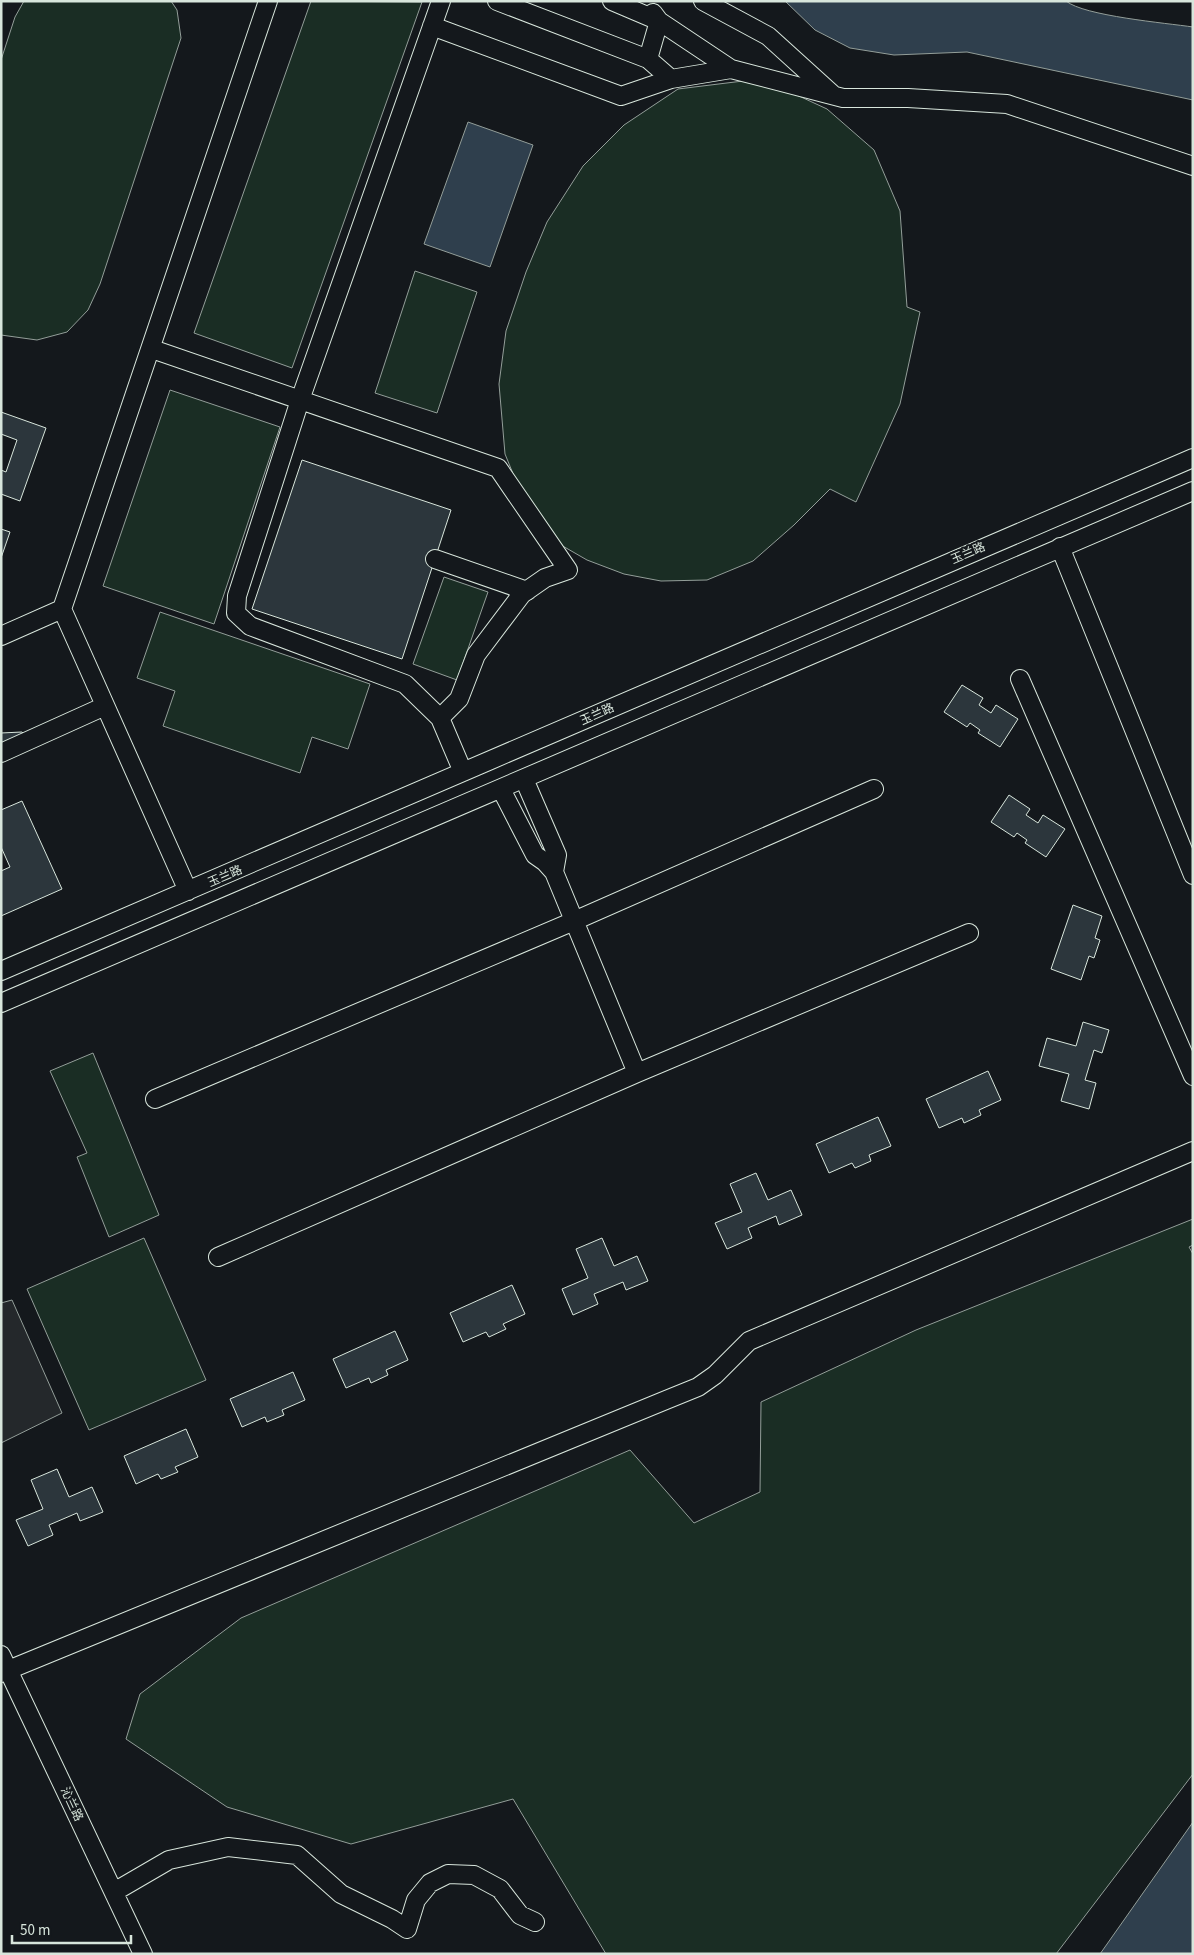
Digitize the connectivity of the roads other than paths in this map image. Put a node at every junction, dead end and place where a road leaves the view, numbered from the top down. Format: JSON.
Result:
{"nodes":[{"id":1,"x":268,"y":1,"type":"edge"},
{"id":2,"x":441,"y":1,"type":"edge"},
{"id":3,"x":497,"y":1,"type":"edge"},
{"id":4,"x":612,"y":1,"type":"edge"},
{"id":5,"x":643,"y":1,"type":"edge"},
{"id":6,"x":704,"y":1,"type":"edge"},
{"id":7,"x":659,"y":21,"type":"junction"},
{"id":8,"x":432,"y":26,"type":"junction"},
{"id":9,"x":648,"y":59,"type":"junction"},
{"id":10,"x":731,"y":70,"type":"junction"},
{"id":11,"x":670,"y":79,"type":"junction"},
{"id":12,"x":836,"y":97,"type":"junction"},
{"id":13,"x":1193,"y":166,"type":"edge"},
{"id":14,"x":152,"y":349,"type":"junction"},
{"id":15,"x":300,"y":400,"type":"junction"},
{"id":16,"x":1193,"y":458,"type":"edge"},
{"id":17,"x":1193,"y":491,"type":"edge"},
{"id":18,"x":1060,"y":547,"type":"junction"},
{"id":19,"x":435,"y":559,"type":"dead end"},
{"id":20,"x":527,"y":591,"type":"junction"},
{"id":21,"x":62,"y":609,"type":"junction"},
{"id":22,"x":1,"y":636,"type":"edge"},
{"id":23,"x":1020,"y":679,"type":"dead end"},
{"id":24,"x":105,"y":706,"type":"junction"},
{"id":25,"x":440,"y":718,"type":"junction"},
{"id":26,"x":1,"y":753,"type":"edge"},
{"id":27,"x":463,"y":772,"type":"junction"},
{"id":28,"x":524,"y":779,"type":"junction"},
{"id":29,"x":501,"y":789,"type":"junction"},
{"id":30,"x":874,"y":789,"type":"dead end"},
{"id":31,"x":554,"y":872,"type":"junction"},
{"id":32,"x":1193,"y":875,"type":"edge"},
{"id":33,"x":188,"y":892,"type":"junction"},
{"id":34,"x":574,"y":921,"type":"junction"},
{"id":35,"x":969,"y":933,"type":"dead end"},
{"id":36,"x":1,"y":971,"type":"edge"},
{"id":37,"x":1,"y":1003,"type":"edge"},
{"id":38,"x":637,"y":1073,"type":"junction"},
{"id":39,"x":1193,"y":1076,"type":"edge"},
{"id":40,"x":155,"y":1099,"type":"dead end"},
{"id":41,"x":1193,"y":1151,"type":"edge"},
{"id":42,"x":218,"y":1257,"type":"dead end"},
{"id":43,"x":4,"y":1666,"type":"edge"},
{"id":44,"x":114,"y":1892,"type":"junction"},
{"id":45,"x":535,"y":1922,"type":"dead end"},
{"id":46,"x":143,"y":1954,"type":"edge"}],
"edges":[{"from":1,"to":14,"type":"street"},
{"from":2,"to":8,"type":"street"},
{"from":3,"to":9,"type":"street"},
{"from":4,"to":7,"type":"street"},
{"from":5,"to":7,"type":"street"},
{"from":6,"to":12,"type":"street"},
{"from":7,"to":9,"type":"street"},
{"from":7,"to":10,"type":"street"},
{"from":8,"to":11,"type":"street"},
{"from":8,"to":15,"type":"street"},
{"from":9,"to":11,"type":"street"},
{"from":10,"to":11,"type":"street"},
{"from":10,"to":12,"type":"street"},
{"from":12,"to":13,"type":"street"},
{"from":14,"to":15,"type":"street"},
{"from":14,"to":21,"type":"street"},
{"from":15,"to":20,"type":"street"},
{"from":15,"to":25,"type":"street"},
{"from":16,"to":27,"type":"street","name":"玉兰路"},
{"from":17,"to":18,"type":"street"},
{"from":18,"to":28,"type":"street"},
{"from":18,"to":32,"type":"street"},
{"from":19,"to":20,"type":"street"},
{"from":20,"to":25,"type":"street"},
{"from":21,"to":22,"type":"street"},
{"from":21,"to":24,"type":"street"},
{"from":23,"to":39,"type":"street"},
{"from":24,"to":26,"type":"street"},
{"from":24,"to":33,"type":"street"},
{"from":25,"to":27,"type":"street"},
{"from":27,"to":33,"type":"street","name":"玉兰路"},
{"from":28,"to":29,"type":"street"},
{"from":28,"to":31,"type":"street"},
{"from":29,"to":31,"type":"street"},
{"from":29,"to":37,"type":"street"},
{"from":30,"to":34,"type":"street"},
{"from":31,"to":34,"type":"street"},
{"from":33,"to":36,"type":"street","name":"玉兰路"},
{"from":34,"to":38,"type":"street"},
{"from":34,"to":40,"type":"street"},
{"from":35,"to":38,"type":"street"},
{"from":38,"to":42,"type":"street"},
{"from":41,"to":43,"type":"street"},
{"from":43,"to":44,"type":"street","name":"沁兰路"},
{"from":44,"to":45,"type":"street"},
{"from":44,"to":46,"type":"street","name":"沁兰路"}]}
